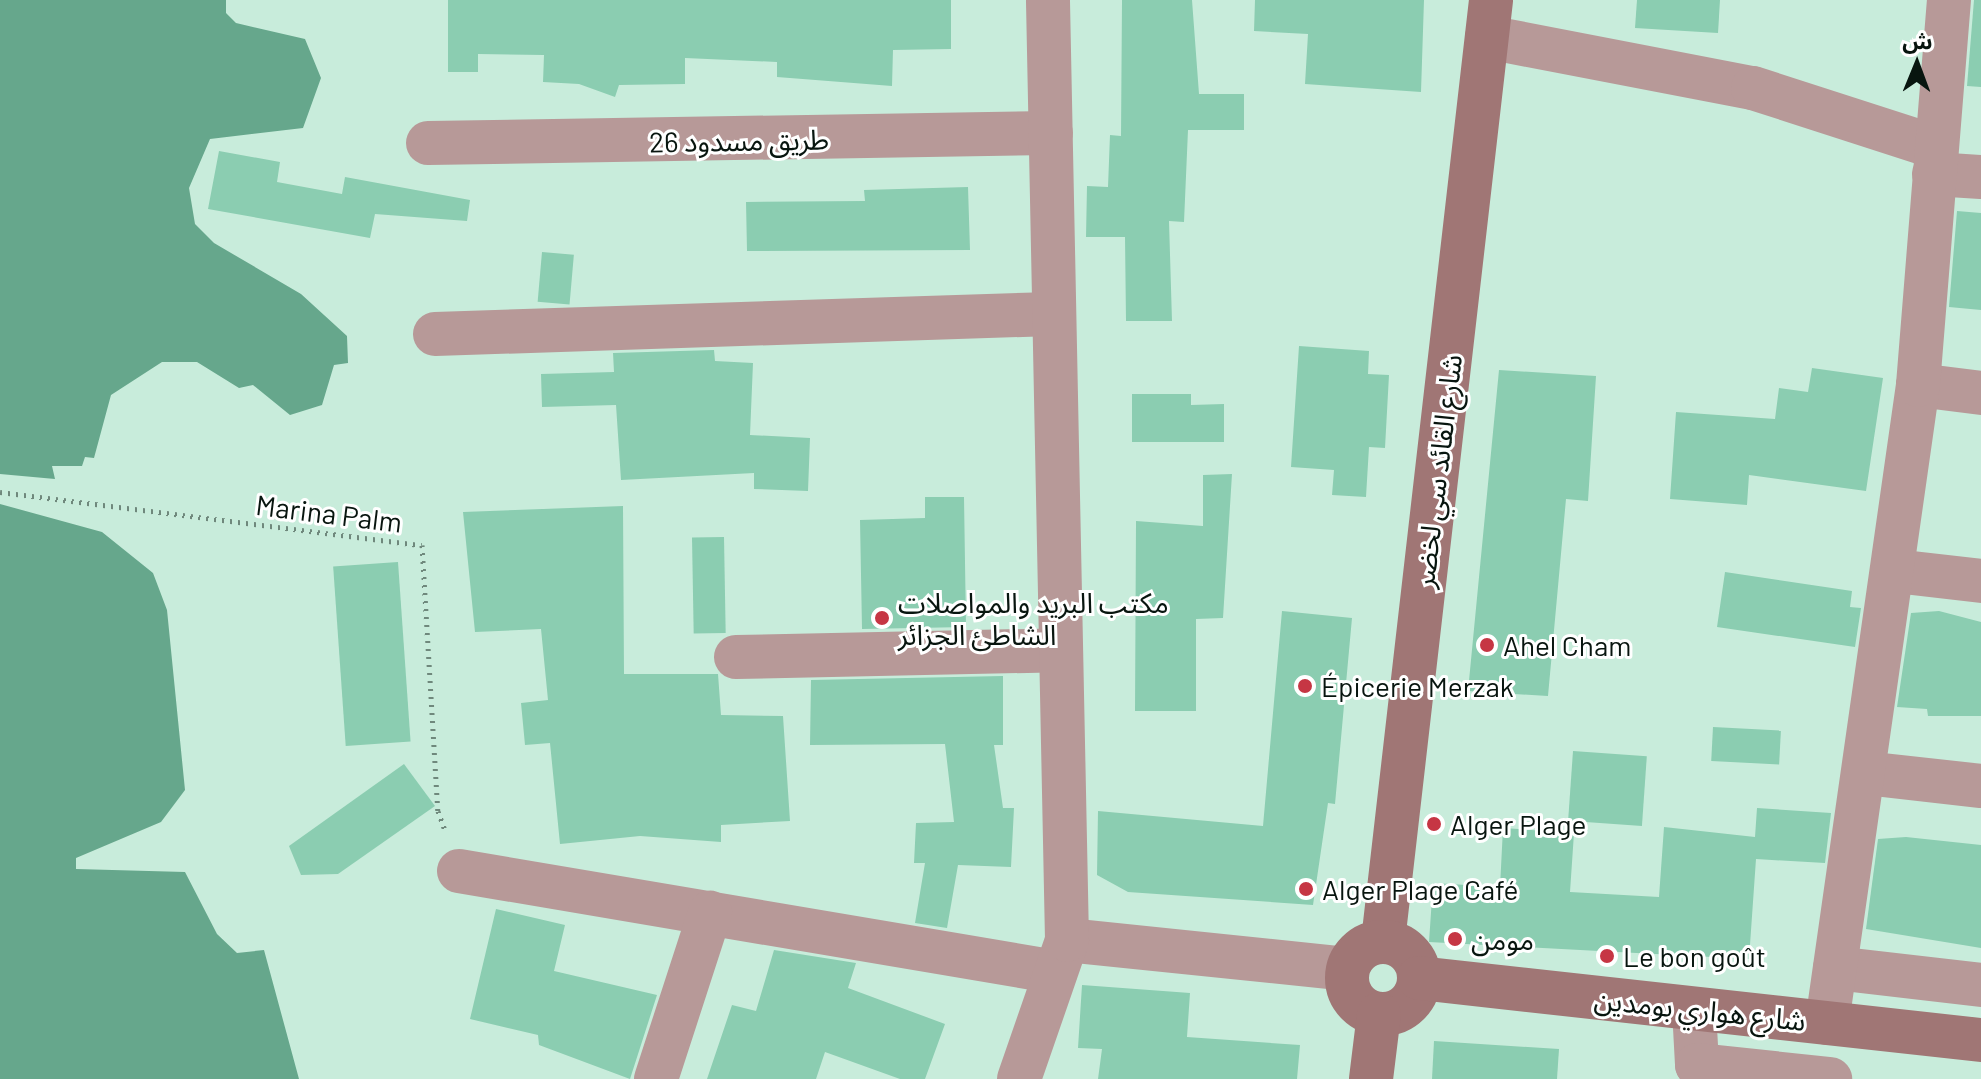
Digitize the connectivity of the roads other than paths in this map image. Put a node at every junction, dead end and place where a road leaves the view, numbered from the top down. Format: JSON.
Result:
{"nodes":[{"id":1,"x":1048,"y":0,"type":"edge"},
{"id":2,"x":1949,"y":0,"type":"edge"},
{"id":3,"x":1489,"y":19,"type":"edge"},
{"id":4,"x":1051,"y":133,"type":"junction"},
{"id":5,"x":428,"y":143,"type":"dead end"},
{"id":6,"x":1935,"y":160,"type":"junction"},
{"id":7,"x":1981,"y":177,"type":"edge"},
{"id":8,"x":1052,"y":314,"type":"junction"},
{"id":9,"x":435,"y":334,"type":"dead end"},
{"id":10,"x":1918,"y":385,"type":"junction"},
{"id":11,"x":1981,"y":393,"type":"edge"},
{"id":12,"x":1895,"y":571,"type":"junction"},
{"id":13,"x":1981,"y":581,"type":"edge"},
{"id":14,"x":1061,"y":650,"type":"junction"},
{"id":15,"x":736,"y":657,"type":"dead end"},
{"id":16,"x":1865,"y":773,"type":"junction"},
{"id":17,"x":1981,"y":786,"type":"edge"},
{"id":18,"x":459,"y":871,"type":"road end"},
{"id":19,"x":710,"y":913,"type":"junction"},
{"id":20,"x":1383,"y":941,"type":"junction"},
{"id":21,"x":1061,"y":956,"type":"junction"},
{"id":22,"x":1835,"y":968,"type":"junction"},
{"id":23,"x":1347,"y":969,"type":"junction"},
{"id":24,"x":1419,"y":978,"type":"junction"},
{"id":25,"x":1981,"y":985,"type":"edge"},
{"id":26,"x":1694,"y":1009,"type":"junction"},
{"id":27,"x":1379,"y":1014,"type":"junction"},
{"id":28,"x":1827,"y":1023,"type":"junction"},
{"id":29,"x":1981,"y":1040,"type":"edge"},
{"id":30,"x":656,"y":1079,"type":"edge"},
{"id":31,"x":1019,"y":1079,"type":"edge"},
{"id":32,"x":1371,"y":1079,"type":"edge"},
{"id":33,"x":1830,"y":1079,"type":"edge"}],
"edges":[{"from":1,"to":4,"type":"street"},
{"from":2,"to":6,"type":"street"},
{"from":3,"to":6,"type":"street"},
{"from":3,"to":20,"type":"main road","name":"شارع القائد سي لخضر"},
{"from":4,"to":5,"type":"street","name":"طريق مسدود 26"},
{"from":4,"to":8,"type":"street"},
{"from":6,"to":7,"type":"street"},
{"from":6,"to":10,"type":"street"},
{"from":8,"to":9,"type":"street"},
{"from":8,"to":14,"type":"street"},
{"from":10,"to":11,"type":"street"},
{"from":10,"to":12,"type":"street"},
{"from":12,"to":13,"type":"street"},
{"from":12,"to":16,"type":"street"},
{"from":14,"to":15,"type":"street"},
{"from":14,"to":21,"type":"street"},
{"from":16,"to":17,"type":"street"},
{"from":16,"to":22,"type":"street"},
{"from":18,"to":19,"type":"street"},
{"from":19,"to":21,"type":"street"},
{"from":19,"to":30,"type":"street"},
{"from":20,"to":23,"type":"main road"},
{"from":20,"to":24,"type":"main road"},
{"from":21,"to":23,"type":"street"},
{"from":21,"to":31,"type":"street"},
{"from":22,"to":25,"type":"street"},
{"from":22,"to":28,"type":"street"},
{"from":23,"to":27,"type":"main road"},
{"from":24,"to":26,"type":"main road","name":"شارع هواري بومدين"},
{"from":24,"to":27,"type":"main road"},
{"from":26,"to":28,"type":"main road","name":"شارع هواري بومدين"},
{"from":26,"to":33,"type":"street"},
{"from":27,"to":32,"type":"main road"},
{"from":28,"to":29,"type":"main road","name":"شارع هواري بومدين"}]}
